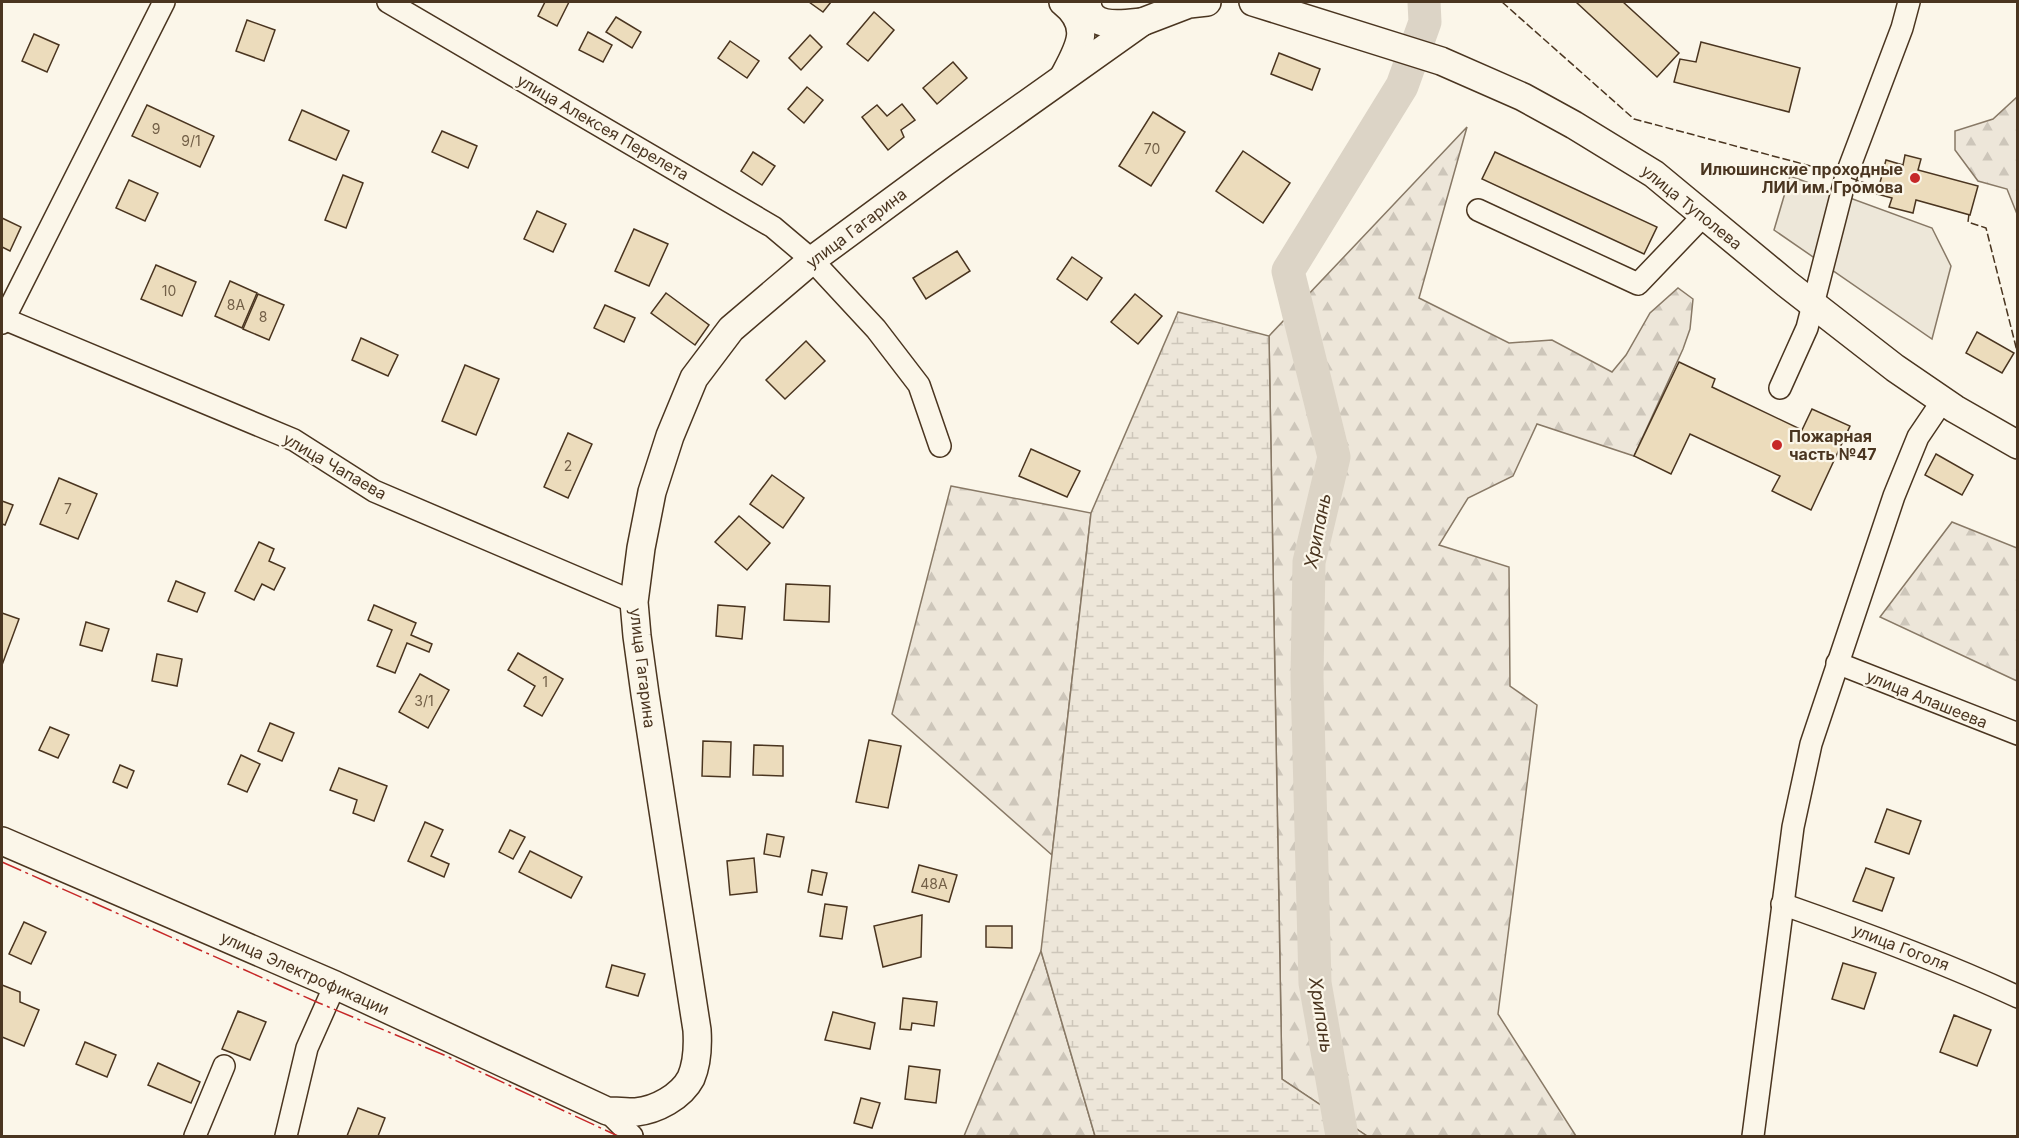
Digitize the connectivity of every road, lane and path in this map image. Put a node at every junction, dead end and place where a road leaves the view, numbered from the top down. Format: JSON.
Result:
{"nodes":[{"id":1,"x":164,"y":2,"type":"edge"},
{"id":2,"x":388,"y":2,"type":"edge"},
{"id":3,"x":1063,"y":2,"type":"edge"},
{"id":4,"x":1087,"y":2,"type":"edge"},
{"id":5,"x":1207,"y":2,"type":"edge"},
{"id":6,"x":1253,"y":2,"type":"edge"},
{"id":7,"x":1909,"y":2,"type":"edge"},
{"id":8,"x":1142,"y":22,"type":"junction"},
{"id":9,"x":1064,"y":77,"type":"junction"},
{"id":10,"x":1478,"y":210,"type":"dead end"},
{"id":11,"x":1704,"y":215,"type":"junction"},
{"id":12,"x":812,"y":260,"type":"junction"},
{"id":13,"x":1813,"y":304,"type":"junction"},
{"id":14,"x":2,"y":320,"type":"edge"},
{"id":15,"x":1780,"y":388,"type":"dead end"},
{"id":16,"x":1943,"y":400,"type":"junction"},
{"id":17,"x":2018,"y":445,"type":"edge"},
{"id":18,"x":940,"y":446,"type":"dead end"},
{"id":19,"x":634,"y":602,"type":"junction"},
{"id":20,"x":1837,"y":663,"type":"junction"},
{"id":21,"x":2018,"y":734,"type":"edge"},
{"id":22,"x":2,"y":841,"type":"edge"},
{"id":23,"x":1782,"y":904,"type":"junction"},
{"id":24,"x":335,"y":985,"type":"junction"},
{"id":25,"x":2018,"y":997,"type":"edge"},
{"id":26,"x":224,"y":1066,"type":"dead end"},
{"id":27,"x":607,"y":1111,"type":"junction"},
{"id":28,"x":195,"y":1137,"type":"edge"},
{"id":29,"x":286,"y":1137,"type":"edge"},
{"id":30,"x":632,"y":1137,"type":"edge"},
{"id":31,"x":1753,"y":1137,"type":"edge"}],
"edges":[{"from":1,"to":14,"type":"street"},
{"from":2,"to":12,"type":"street","name":"улица Алексея Перелета"},
{"from":3,"to":9,"type":"main road"},
{"from":4,"to":8,"type":"main road"},
{"from":5,"to":8,"type":"main road","name":"улица Гагарина"},
{"from":6,"to":11,"type":"main road","name":"улица Туполева"},
{"from":7,"to":13,"type":"street"},
{"from":8,"to":9,"type":"main road","name":"улица Гагарина"},
{"from":9,"to":12,"type":"main road","name":"улица Гагарина"},
{"from":10,"to":11,"type":"street"},
{"from":11,"to":13,"type":"main road","name":"улица Туполева"},
{"from":12,"to":18,"type":"street","name":"улица Алексея Перелета"},
{"from":12,"to":19,"type":"main road","name":"улица Гагарина"},
{"from":13,"to":15,"type":"street"},
{"from":13,"to":16,"type":"main road","name":"улица Туполева"},
{"from":14,"to":19,"type":"street","name":"улица Чапаева"},
{"from":16,"to":17,"type":"main road","name":"улица Туполева"},
{"from":16,"to":20,"type":"street"},
{"from":19,"to":27,"type":"main road","name":"улица Гагарина"},
{"from":20,"to":21,"type":"street","name":"улица Алашеева"},
{"from":20,"to":23,"type":"street"},
{"from":22,"to":24,"type":"main road","name":"улица Электрофикации"},
{"from":23,"to":25,"type":"street","name":"улица Гоголя"},
{"from":23,"to":31,"type":"street"},
{"from":24,"to":27,"type":"main road","name":"улица Электрофикации"},
{"from":24,"to":29,"type":"street"},
{"from":26,"to":28,"type":"street"},
{"from":27,"to":30,"type":"street"}]}
